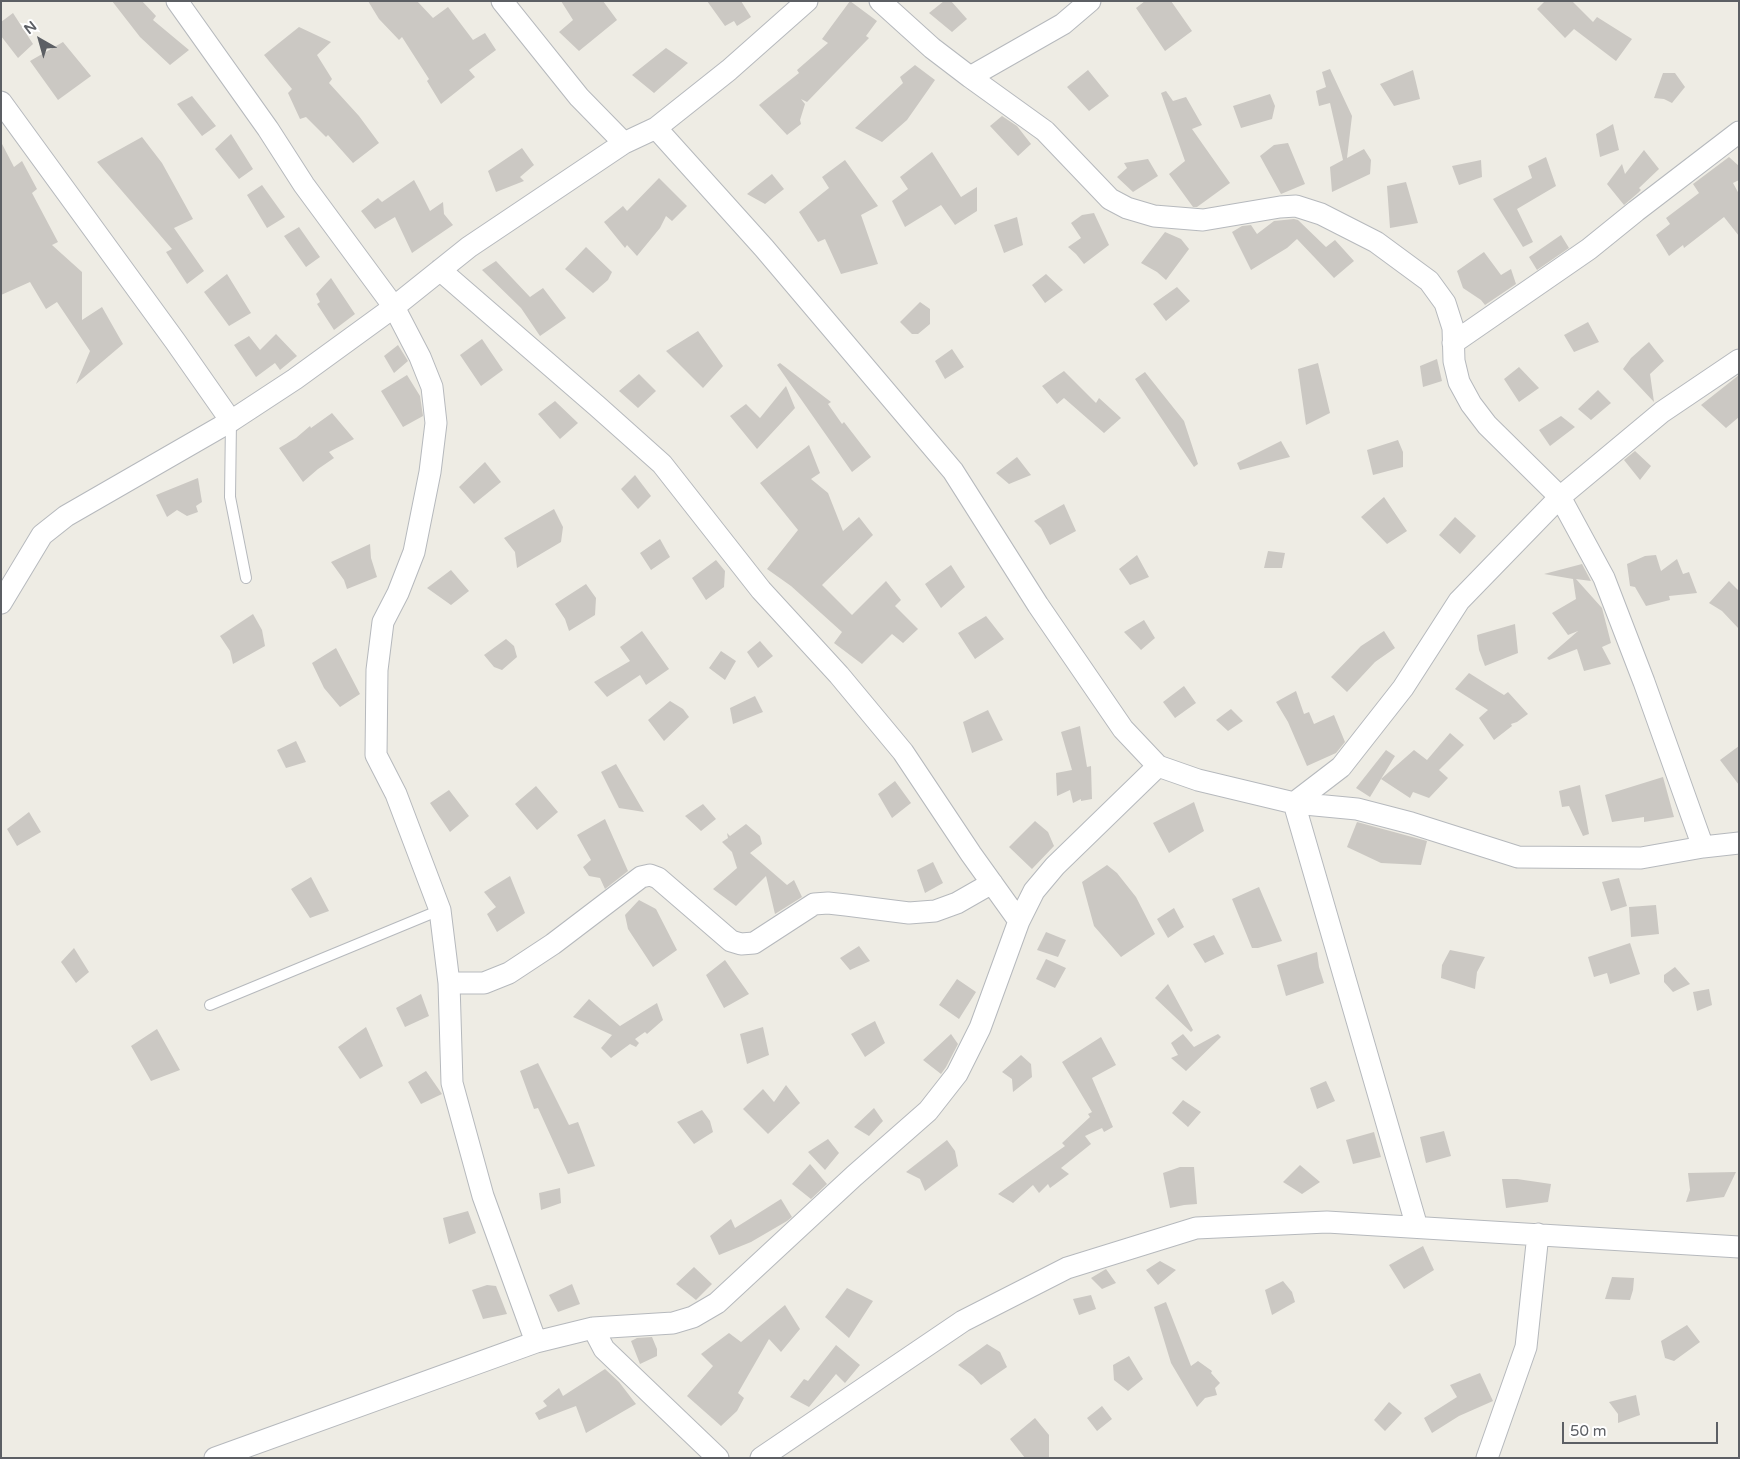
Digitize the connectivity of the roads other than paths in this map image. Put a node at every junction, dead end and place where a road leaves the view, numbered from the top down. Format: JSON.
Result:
{"nodes":[{"id":1,"x":177,"y":1,"type":"edge"},
{"id":2,"x":502,"y":1,"type":"edge"},
{"id":3,"x":807,"y":1,"type":"edge"},
{"id":4,"x":880,"y":1,"type":"edge"},
{"id":5,"x":1090,"y":1,"type":"edge"},
{"id":6,"x":970,"y":77,"type":"junction"},
{"id":7,"x":1,"y":102,"type":"edge"},
{"id":8,"x":656,"y":128,"type":"junction"},
{"id":9,"x":1739,"y":132,"type":"edge"},
{"id":10,"x":624,"y":143,"type":"junction"},
{"id":11,"x":440,"y":270,"type":"junction"},
{"id":12,"x":394,"y":307,"type":"junction"},
{"id":13,"x":1453,"y":343,"type":"junction"},
{"id":14,"x":1739,"y":360,"type":"edge"},
{"id":15,"x":230,"y":421,"type":"junction"},
{"id":16,"x":1560,"y":497,"type":"junction"},
{"id":17,"x":246,"y":578,"type":"dead end"},
{"id":18,"x":1,"y":603,"type":"edge"},
{"id":19,"x":1158,"y":766,"type":"junction"},
{"id":20,"x":1294,"y":803,"type":"junction"},
{"id":21,"x":1739,"y":844,"type":"edge"},
{"id":22,"x":1703,"y":847,"type":"junction"},
{"id":23,"x":992,"y":883,"type":"junction"},
{"id":24,"x":440,"y":910,"type":"junction"},
{"id":25,"x":1019,"y":920,"type":"junction"},
{"id":26,"x":448,"y":982,"type":"junction"},
{"id":27,"x":210,"y":1006,"type":"dead end"},
{"id":28,"x":1418,"y":1227,"type":"junction"},
{"id":29,"x":1538,"y":1234,"type":"junction"},
{"id":30,"x":1739,"y":1246,"type":"edge"},
{"id":31,"x":593,"y":1328,"type":"junction"},
{"id":32,"x":536,"y":1342,"type":"junction"},
{"id":33,"x":215,"y":1458,"type":"edge"},
{"id":34,"x":718,"y":1458,"type":"edge"},
{"id":35,"x":761,"y":1458,"type":"edge"},
{"id":36,"x":1487,"y":1458,"type":"edge"}],
"edges":[{"from":1,"to":12,"type":"street"},
{"from":2,"to":10,"type":"street"},
{"from":3,"to":8,"type":"street"},
{"from":4,"to":6,"type":"street"},
{"from":5,"to":6,"type":"street"},
{"from":6,"to":13,"type":"street"},
{"from":7,"to":15,"type":"street"},
{"from":8,"to":10,"type":"street"},
{"from":8,"to":19,"type":"street"},
{"from":9,"to":13,"type":"street"},
{"from":10,"to":11,"type":"street"},
{"from":11,"to":12,"type":"street"},
{"from":11,"to":23,"type":"street"},
{"from":12,"to":15,"type":"street"},
{"from":12,"to":24,"type":"street"},
{"from":13,"to":16,"type":"street"},
{"from":14,"to":16,"type":"street"},
{"from":15,"to":17,"type":"lane"},
{"from":15,"to":18,"type":"street"},
{"from":16,"to":20,"type":"street"},
{"from":16,"to":22,"type":"street"},
{"from":19,"to":20,"type":"street"},
{"from":19,"to":25,"type":"street"},
{"from":20,"to":22,"type":"street"},
{"from":20,"to":28,"type":"street"},
{"from":21,"to":22,"type":"street"},
{"from":23,"to":25,"type":"street"},
{"from":23,"to":26,"type":"street"},
{"from":24,"to":26,"type":"street"},
{"from":24,"to":27,"type":"lane"},
{"from":25,"to":31,"type":"street"},
{"from":26,"to":32,"type":"street"},
{"from":28,"to":29,"type":"street"},
{"from":28,"to":35,"type":"street"},
{"from":29,"to":30,"type":"street"},
{"from":29,"to":36,"type":"street"},
{"from":31,"to":32,"type":"street"},
{"from":31,"to":34,"type":"street"},
{"from":32,"to":33,"type":"street"}]}
